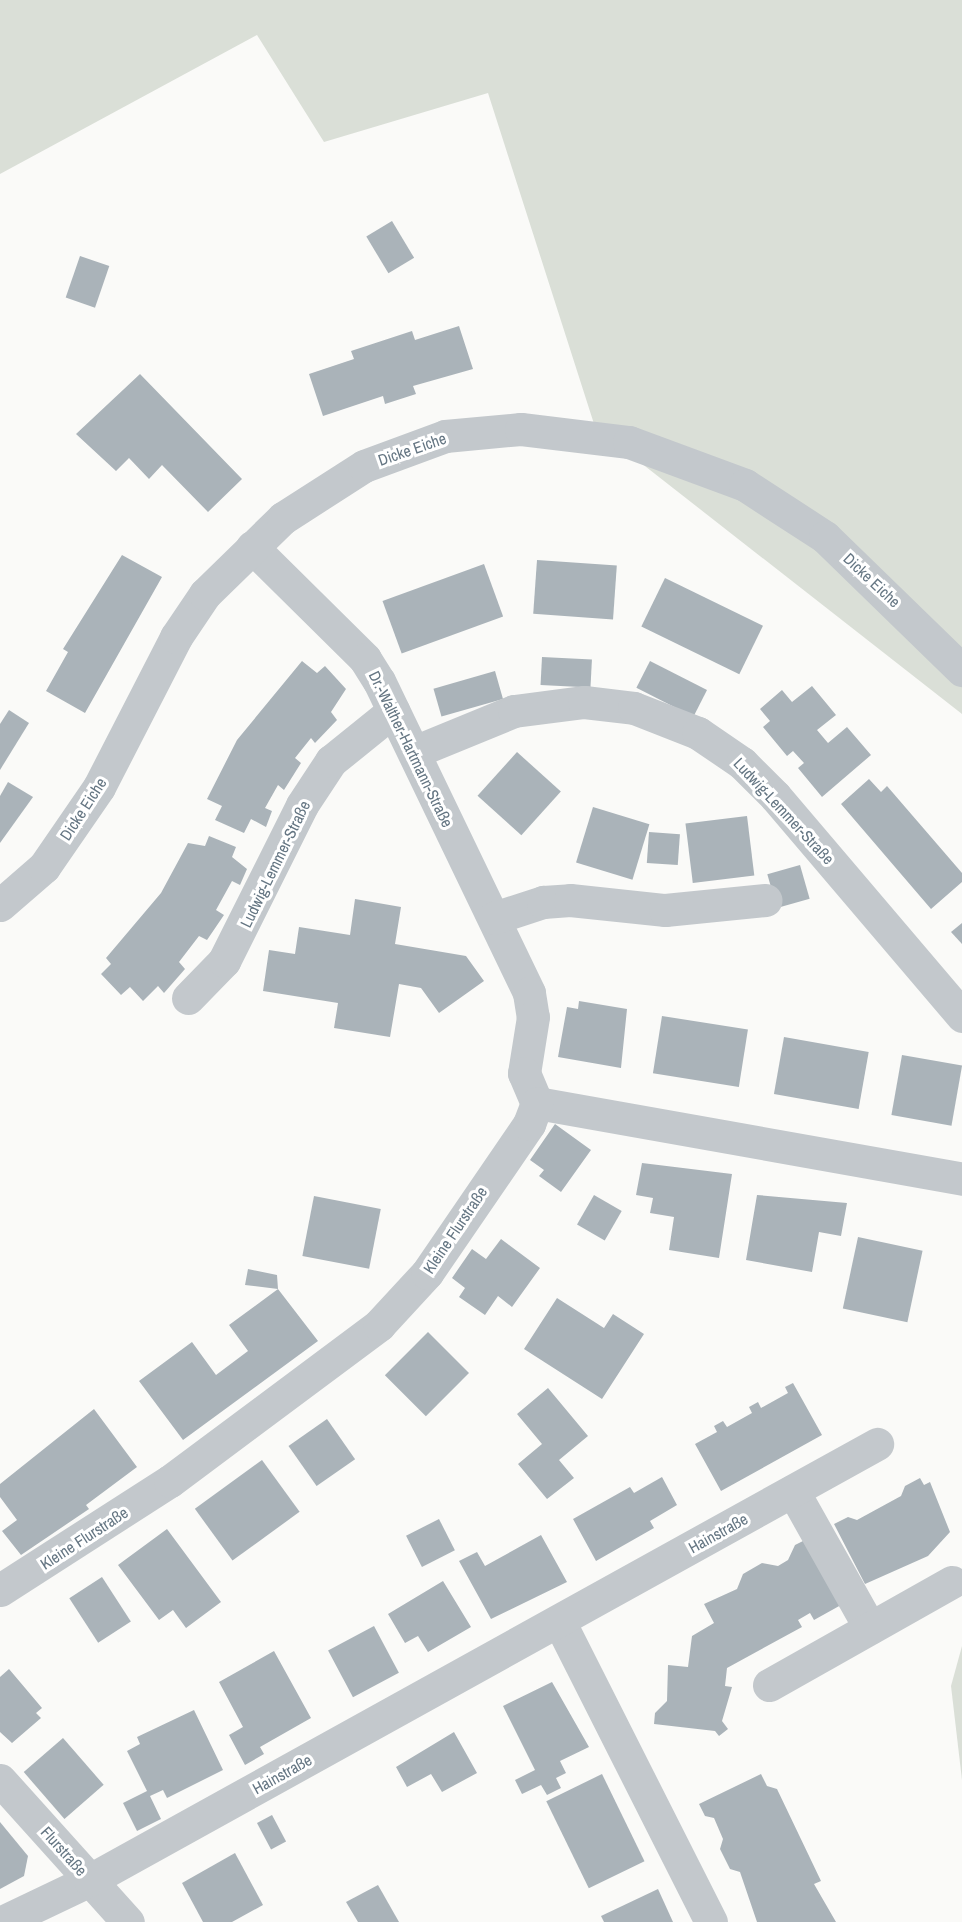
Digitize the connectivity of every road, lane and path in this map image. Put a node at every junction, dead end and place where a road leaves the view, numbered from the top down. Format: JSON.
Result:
{"nodes":[{"id":1,"x":252,"y":547,"type":"junction"},
{"id":2,"x":962,"y":670,"type":"edge"},
{"id":3,"x":393,"y":711,"type":"junction"},
{"id":4,"x":414,"y":752,"type":"junction"},
{"id":5,"x":766,"y":900,"type":"dead end"},
{"id":6,"x":0,"y":905,"type":"edge"},
{"id":7,"x":494,"y":918,"type":"junction"},
{"id":8,"x":188,"y":998,"type":"dead end"},
{"id":9,"x":962,"y":1016,"type":"edge"},
{"id":10,"x":537,"y":1102,"type":"junction"},
{"id":11,"x":962,"y":1179,"type":"edge"},
{"id":12,"x":877,"y":1444,"type":"dead end"},
{"id":13,"x":793,"y":1491,"type":"junction"},
{"id":14,"x":952,"y":1582,"type":"dead end"},
{"id":15,"x":0,"y":1590,"type":"edge"},
{"id":16,"x":559,"y":1621,"type":"junction"},
{"id":17,"x":870,"y":1628,"type":"junction"},
{"id":18,"x":769,"y":1685,"type":"dead end"},
{"id":19,"x":0,"y":1780,"type":"edge"},
{"id":20,"x":90,"y":1880,"type":"junction"},
{"id":21,"x":2,"y":1922,"type":"edge"},
{"id":22,"x":128,"y":1922,"type":"edge"},
{"id":23,"x":711,"y":1922,"type":"edge"}],
"edges":[{"from":1,"to":2,"type":"street","name":"Dicke Eiche"},
{"from":1,"to":3,"type":"street","name":"Dr.-Walther-Hartmann-Straße"},
{"from":1,"to":6,"type":"street","name":"Dicke Eiche"},
{"from":3,"to":4,"type":"street","name":"Dr.-Walther-Hartmann-Straße"},
{"from":3,"to":8,"type":"street","name":"Ludwig-Lemmer-Straße"},
{"from":4,"to":7,"type":"street","name":"Dr.-Walther-Hartmann-Straße"},
{"from":4,"to":9,"type":"street","name":"Ludwig-Lemmer-Straße"},
{"from":5,"to":7,"type":"street"},
{"from":7,"to":10,"type":"street","name":"Dr.-Walther-Hartmann-Straße"},
{"from":10,"to":11,"type":"street"},
{"from":10,"to":15,"type":"street","name":"Kleine Flurstraße"},
{"from":12,"to":13,"type":"street","name":"Hainstraße"},
{"from":13,"to":16,"type":"street","name":"Hainstraße"},
{"from":13,"to":17,"type":"street"},
{"from":14,"to":17,"type":"street"},
{"from":16,"to":20,"type":"street","name":"Hainstraße"},
{"from":16,"to":23,"type":"street"},
{"from":17,"to":18,"type":"street"},
{"from":19,"to":20,"type":"street","name":"Flurstraße"},
{"from":20,"to":21,"type":"street","name":"Hainstraße"},
{"from":20,"to":22,"type":"street","name":"Flurstraße"}]}
